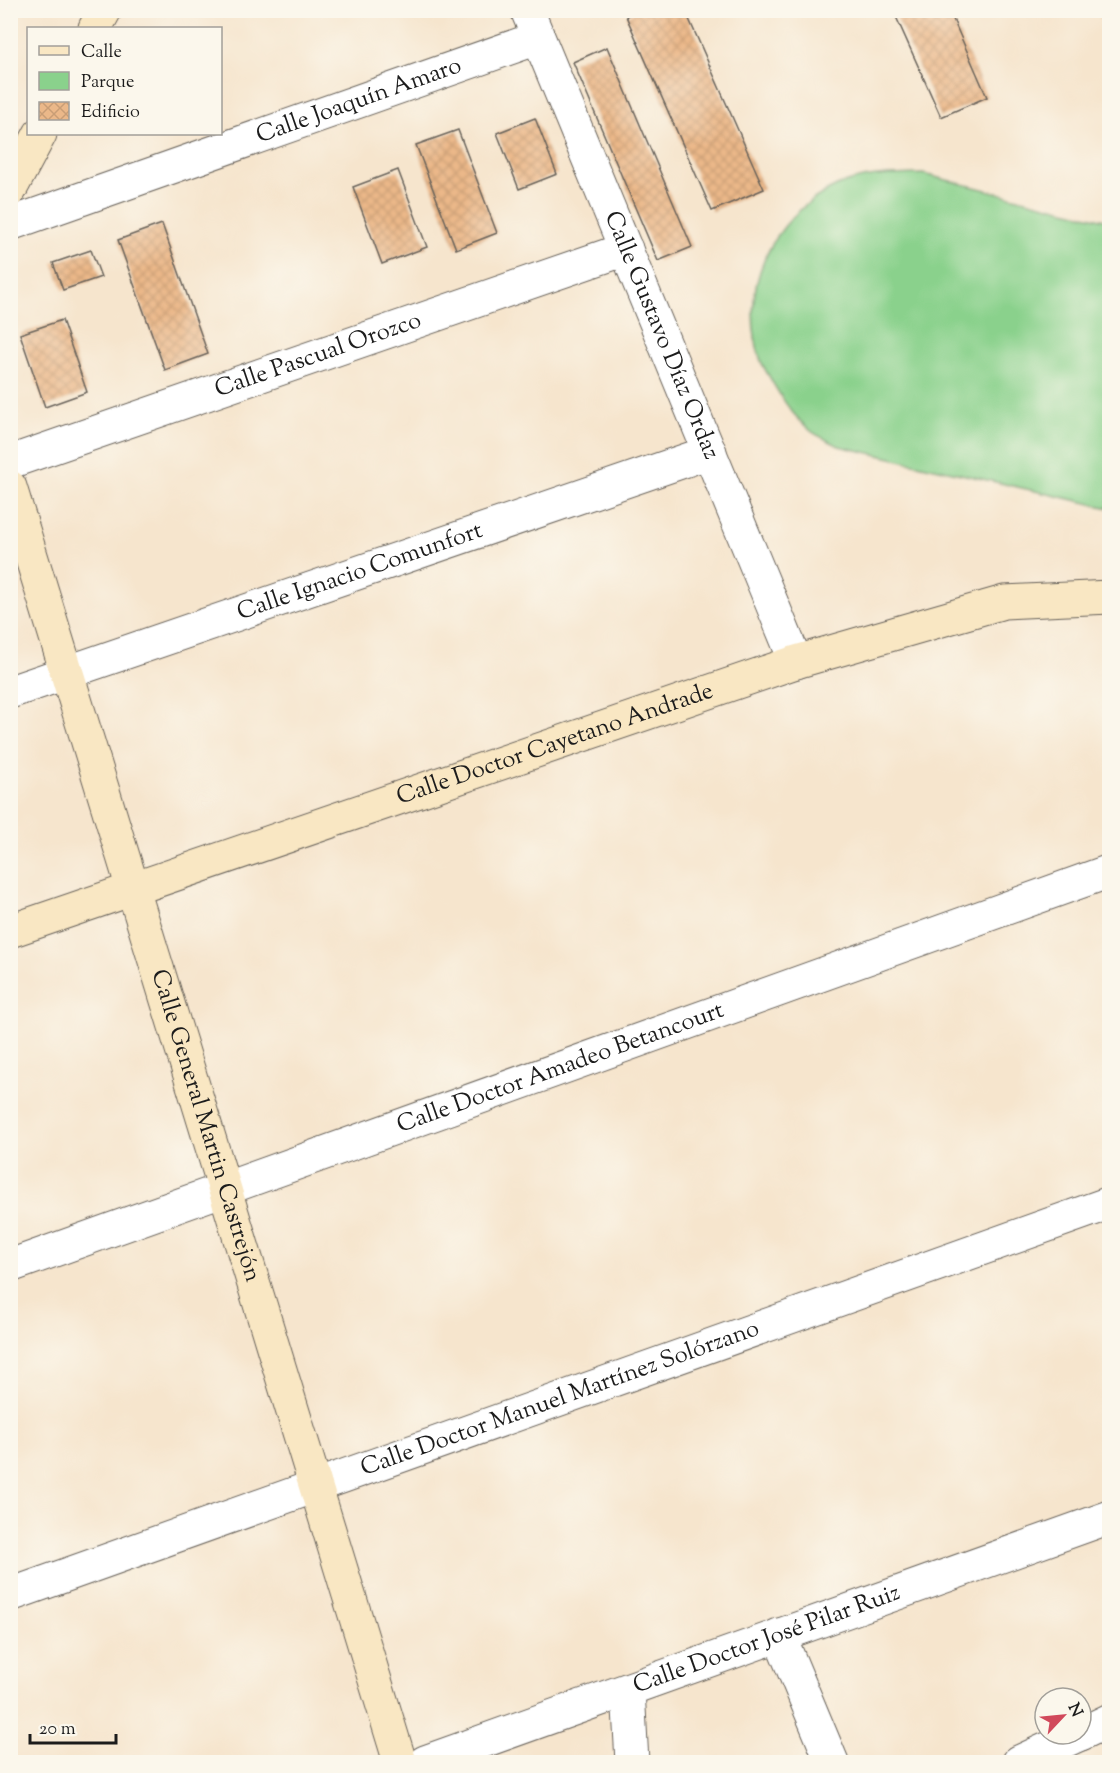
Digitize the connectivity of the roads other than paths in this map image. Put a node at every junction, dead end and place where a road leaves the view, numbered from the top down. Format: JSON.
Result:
{"nodes":[{"id":1,"x":105,"y":10,"type":"edge"},
{"id":2,"x":532,"y":24,"type":"edge"},
{"id":3,"x":96,"y":27,"type":"edge"},
{"id":4,"x":39,"y":135,"type":"edge"},
{"id":5,"x":10,"y":190,"type":"edge"},
{"id":6,"x":10,"y":224,"type":"edge"},
{"id":7,"x":626,"y":249,"type":"junction"},
{"id":8,"x":710,"y":452,"type":"junction"},
{"id":9,"x":10,"y":462,"type":"edge"},
{"id":10,"x":10,"y":487,"type":"edge"},
{"id":11,"x":1110,"y":597,"type":"edge"},
{"id":12,"x":796,"y":662,"type":"junction"},
{"id":13,"x":68,"y":673,"type":"junction"},
{"id":14,"x":10,"y":692,"type":"edge"},
{"id":15,"x":1110,"y":871,"type":"edge"},
{"id":16,"x":133,"y":888,"type":"junction"},
{"id":17,"x":10,"y":931,"type":"edge"},
{"id":18,"x":225,"y":1189,"type":"junction"},
{"id":19,"x":1110,"y":1203,"type":"edge"},
{"id":20,"x":10,"y":1266,"type":"edge"},
{"id":21,"x":316,"y":1485,"type":"junction"},
{"id":22,"x":1110,"y":1517,"type":"edge"},
{"id":23,"x":10,"y":1595,"type":"edge"},
{"id":24,"x":779,"y":1635,"type":"junction"},
{"id":25,"x":628,"y":1690,"type":"junction"},
{"id":26,"x":1110,"y":1720,"type":"edge"},
{"id":27,"x":1093,"y":1728,"type":"edge"},
{"id":28,"x":1054,"y":1746,"type":"edge"},
{"id":29,"x":400,"y":1762,"type":"edge"},
{"id":30,"x":425,"y":1762,"type":"edge"},
{"id":31,"x":632,"y":1762,"type":"edge"},
{"id":32,"x":832,"y":1762,"type":"edge"},
{"id":33,"x":1019,"y":1762,"type":"edge"}],
"edges":[{"from":1,"to":3,"type":"street"},
{"from":2,"to":6,"type":"street","name":"Calle Joaquín Amaro"},
{"from":2,"to":7,"type":"street","name":"Calle Gustavo Díaz Ordaz"},
{"from":4,"to":5,"type":"street"},
{"from":7,"to":8,"type":"street","name":"Calle Gustavo Díaz Ordaz"},
{"from":7,"to":9,"type":"street","name":"Calle Pascual Orozco"},
{"from":8,"to":12,"type":"street","name":"Calle Gustavo Díaz Ordaz"},
{"from":8,"to":13,"type":"street","name":"Calle Ignacio Comunfort"},
{"from":10,"to":13,"type":"street","name":"Calle General Martin Castrejón"},
{"from":11,"to":12,"type":"street","name":"Calle Doctor Cayetano Andrade"},
{"from":12,"to":16,"type":"street","name":"Calle Doctor Cayetano Andrade"},
{"from":13,"to":14,"type":"street","name":"Calle Ignacio Comunfort"},
{"from":13,"to":16,"type":"street","name":"Calle General Martin Castrejón"},
{"from":15,"to":18,"type":"street","name":"Calle Doctor Amadeo Betancourt"},
{"from":16,"to":17,"type":"street","name":"Calle Doctor Cayetano Andrade"},
{"from":16,"to":18,"type":"street","name":"Calle General Martin Castrejón"},
{"from":18,"to":20,"type":"street","name":"Calle Doctor Amadeo Betancourt"},
{"from":18,"to":21,"type":"street","name":"Calle General Martin Castrejón"},
{"from":19,"to":21,"type":"street","name":"Calle Doctor Manuel Martínez Solórzano"},
{"from":21,"to":23,"type":"street","name":"Calle Doctor Manuel Martínez Solórzano"},
{"from":21,"to":29,"type":"street","name":"Calle General Martin Castrejón"},
{"from":22,"to":24,"type":"street","name":"Calle Doctor José Pilar Ruiz"},
{"from":24,"to":25,"type":"street","name":"Calle Doctor José Pilar Ruiz"},
{"from":24,"to":32,"type":"street"},
{"from":25,"to":30,"type":"street","name":"Calle Doctor José Pilar Ruiz"},
{"from":25,"to":31,"type":"street"},
{"from":26,"to":27,"type":"street"},
{"from":28,"to":33,"type":"street"}]}
